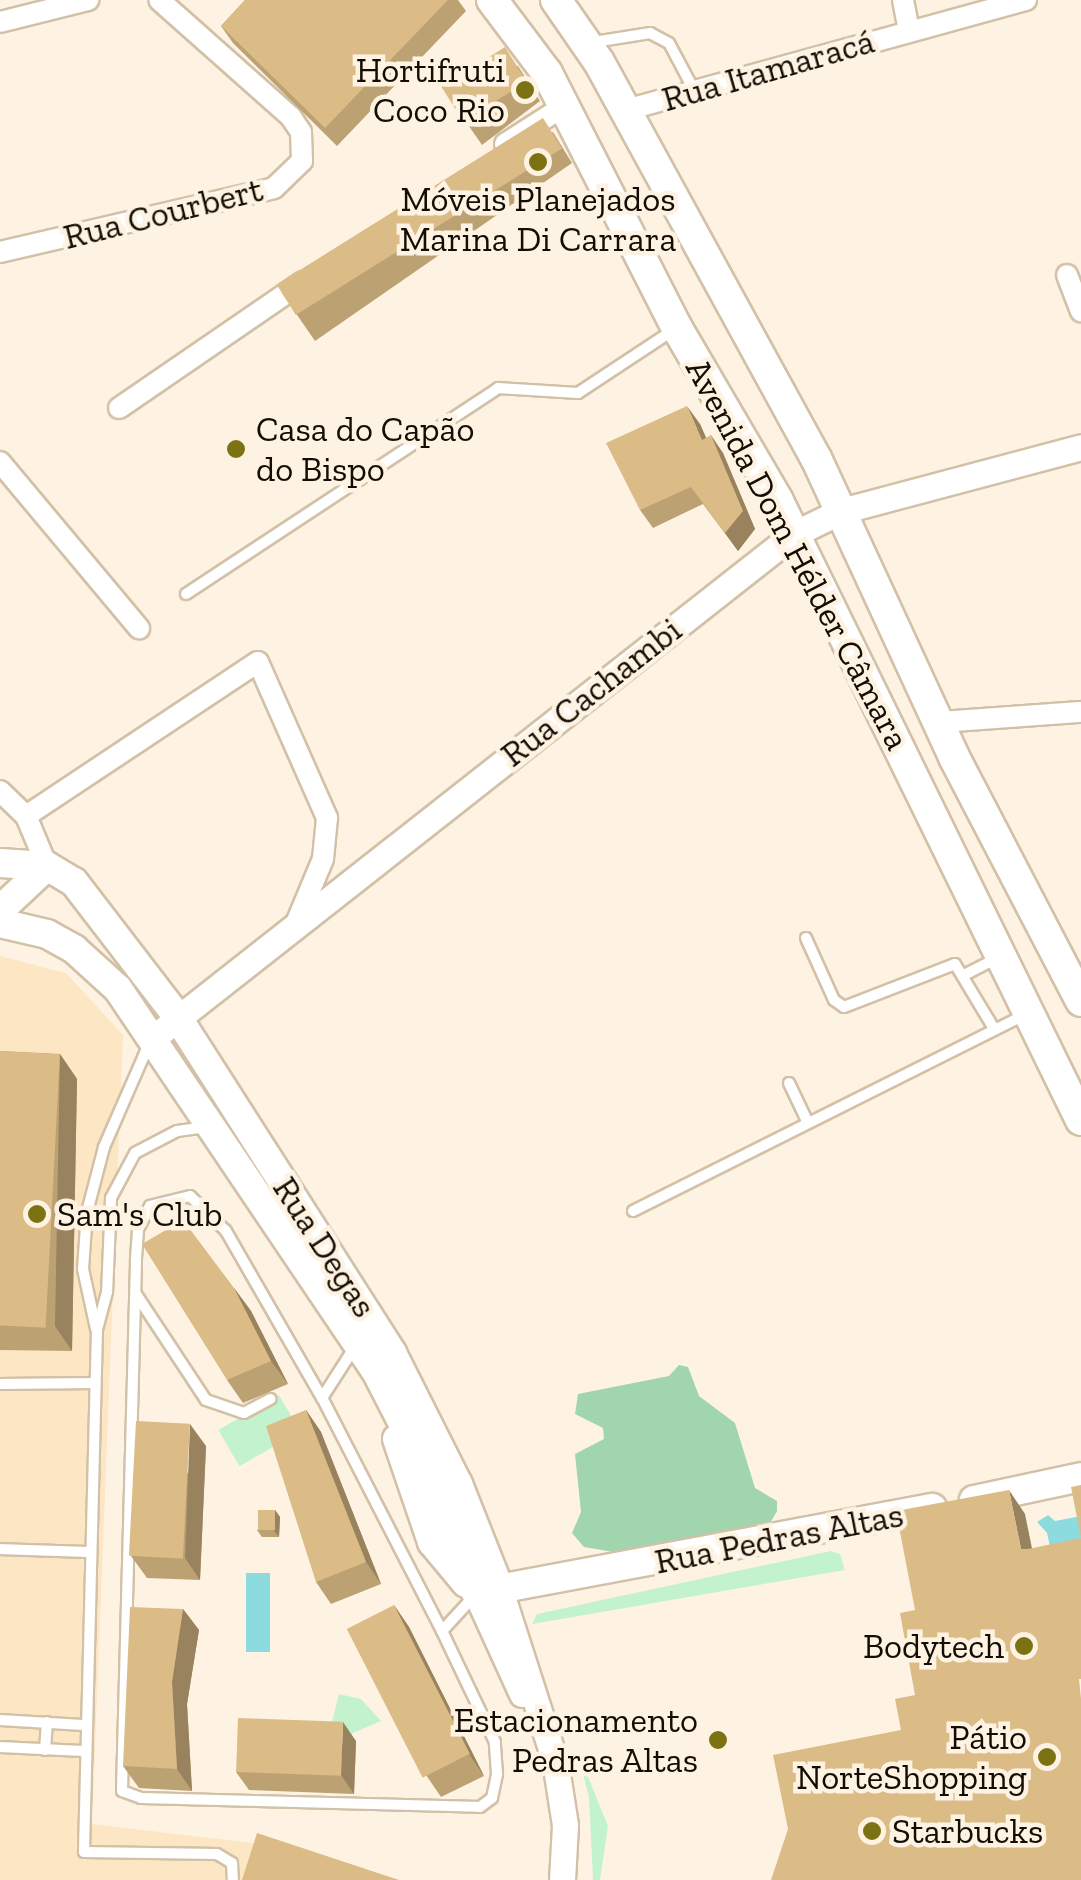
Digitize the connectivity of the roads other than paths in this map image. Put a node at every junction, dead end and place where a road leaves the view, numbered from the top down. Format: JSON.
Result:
{"nodes":[{"id":1,"x":88,"y":0,"type":"edge"},
{"id":2,"x":159,"y":0,"type":"edge"},
{"id":3,"x":492,"y":0,"type":"edge"},
{"id":4,"x":556,"y":0,"type":"edge"},
{"id":5,"x":903,"y":0,"type":"edge"},
{"id":6,"x":1026,"y":0,"type":"edge"},
{"id":7,"x":0,"y":22,"type":"edge"},
{"id":8,"x":909,"y":30,"type":"junction"},
{"id":9,"x":588,"y":43,"type":"junction"},
{"id":10,"x":695,"y":91,"type":"junction"},
{"id":11,"x":564,"y":106,"type":"junction"},
{"id":12,"x":626,"y":110,"type":"junction"},
{"id":13,"x":480,"y":161,"type":"edge"},
{"id":14,"x":0,"y":252,"type":"edge"},
{"id":15,"x":316,"y":273,"type":"edge"},
{"id":16,"x":1068,"y":275,"type":"dead end"},
{"id":17,"x":1081,"y":310,"type":"edge"},
{"id":18,"x":677,"y":328,"type":"junction"},
{"id":19,"x":119,"y":408,"type":"dead end"},
{"id":20,"x":1081,"y":447,"type":"edge"},
{"id":21,"x":0,"y":462,"type":"edge"},
{"id":22,"x":841,"y":511,"type":"junction"},
{"id":23,"x":794,"y":534,"type":"junction"},
{"id":24,"x":186,"y":594,"type":"dead end"},
{"id":25,"x":139,"y":628,"type":"dead end"},
{"id":26,"x":878,"y":702,"type":"junction"},
{"id":27,"x":1081,"y":712,"type":"edge"},
{"id":28,"x":940,"y":722,"type":"junction"},
{"id":29,"x":0,"y":791,"type":"edge"},
{"id":30,"x":26,"y":816,"type":"junction"},
{"id":31,"x":0,"y":863,"type":"edge"},
{"id":32,"x":46,"y":866,"type":"junction"},
{"id":33,"x":0,"y":910,"type":"edge"},
{"id":34,"x":297,"y":921,"type":"junction"},
{"id":35,"x":0,"y":923,"type":"edge"},
{"id":36,"x":806,"y":938,"type":"dead end"},
{"id":37,"x":1004,"y":956,"type":"junction"},
{"id":38,"x":966,"y":974,"type":"junction"},
{"id":39,"x":1078,"y":989,"type":"edge"},
{"id":40,"x":1028,"y":1014,"type":"junction"},
{"id":41,"x":176,"y":1015,"type":"junction"},
{"id":42,"x":993,"y":1027,"type":"junction"},
{"id":43,"x":152,"y":1038,"type":"junction"},
{"id":44,"x":790,"y":1084,"type":"dead end"},
{"id":45,"x":1081,"y":1120,"type":"edge"},
{"id":46,"x":808,"y":1123,"type":"junction"},
{"id":47,"x":212,"y":1126,"type":"junction"},
{"id":48,"x":633,"y":1211,"type":"dead end"},
{"id":49,"x":135,"y":1293,"type":"junction"},
{"id":50,"x":96,"y":1330,"type":"junction"},
{"id":51,"x":357,"y":1344,"type":"junction"},
{"id":52,"x":94,"y":1383,"type":"junction"},
{"id":53,"x":0,"y":1384,"type":"edge"},
{"id":54,"x":322,"y":1398,"type":"junction"},
{"id":55,"x":270,"y":1399,"type":"dead end"},
{"id":56,"x":1081,"y":1477,"type":"edge"},
{"id":57,"x":0,"y":1549,"type":"edge"},
{"id":58,"x":90,"y":1552,"type":"junction"},
{"id":59,"x":488,"y":1592,"type":"junction"},
{"id":60,"x":442,"y":1630,"type":"junction"},
{"id":61,"x":0,"y":1720,"type":"edge"},
{"id":62,"x":46,"y":1722,"type":"junction"},
{"id":63,"x":83,"y":1724,"type":"junction"},
{"id":64,"x":0,"y":1747,"type":"edge"},
{"id":65,"x":45,"y":1750,"type":"junction"},
{"id":66,"x":83,"y":1751,"type":"junction"},
{"id":67,"x":232,"y":1880,"type":"edge"},
{"id":68,"x":562,"y":1880,"type":"edge"}],
"edges":[{"from":1,"to":7,"type":"street"},
{"from":2,"to":14,"type":"street","name":"Rua Courbert"},
{"from":3,"to":11,"type":"main road","name":"Avenida Dom Hélder Câmara"},
{"from":4,"to":9,"type":"main road","name":"Avenida Dom Hélder Câmara"},
{"from":5,"to":8,"type":"street"},
{"from":6,"to":8,"type":"street","name":"Rua Itamaracá"},
{"from":8,"to":10,"type":"street","name":"Rua Itamaracá"},
{"from":9,"to":10,"type":"lane"},
{"from":9,"to":12,"type":"main road","name":"Avenida Dom Hélder Câmara"},
{"from":10,"to":12,"type":"street","name":"Rua Itamaracá"},
{"from":11,"to":13,"type":"street"},
{"from":11,"to":18,"type":"main road","name":"Avenida Dom Hélder Câmara"},
{"from":12,"to":22,"type":"main road","name":"Avenida Dom Hélder Câmara"},
{"from":15,"to":19,"type":"street"},
{"from":16,"to":17,"type":"street"},
{"from":18,"to":23,"type":"main road","name":"Avenida Dom Hélder Câmara"},
{"from":18,"to":24,"type":"lane"},
{"from":20,"to":22,"type":"street","name":"Rua Cachambi"},
{"from":21,"to":25,"type":"street"},
{"from":22,"to":23,"type":"street","name":"Rua Cachambi"},
{"from":22,"to":28,"type":"main road","name":"Avenida Dom Hélder Câmara"},
{"from":23,"to":26,"type":"main road","name":"Avenida Dom Hélder Câmara"},
{"from":23,"to":34,"type":"street","name":"Rua Cachambi"},
{"from":26,"to":28,"type":"main road"},
{"from":26,"to":37,"type":"main road","name":"Avenida Dom Hélder Câmara"},
{"from":27,"to":28,"type":"street"},
{"from":28,"to":39,"type":"main road","name":"Avenida Dom Hélder Câmara"},
{"from":29,"to":30,"type":"street"},
{"from":30,"to":32,"type":"street"},
{"from":30,"to":34,"type":"street"},
{"from":31,"to":32,"type":"main road"},
{"from":32,"to":33,"type":"main road"},
{"from":32,"to":41,"type":"main road","name":"Rua Degas"},
{"from":34,"to":41,"type":"street","name":"Rua Cachambi"},
{"from":35,"to":43,"type":"main road","name":"Rua Degas"},
{"from":36,"to":38,"type":"lane"},
{"from":37,"to":38,"type":"lane"},
{"from":37,"to":40,"type":"main road","name":"Avenida Dom Hélder Câmara"},
{"from":38,"to":42,"type":"lane"},
{"from":40,"to":42,"type":"lane"},
{"from":40,"to":45,"type":"main road","name":"Avenida Dom Hélder Câmara"},
{"from":41,"to":43,"type":"street","name":"Rua Cachambi"},
{"from":41,"to":59,"type":"main road","name":"Rua Degas"},
{"from":42,"to":46,"type":"lane"},
{"from":43,"to":47,"type":"main road","name":"Rua Degas"},
{"from":43,"to":50,"type":"lane"},
{"from":44,"to":46,"type":"lane"},
{"from":46,"to":48,"type":"lane"},
{"from":47,"to":50,"type":"lane"},
{"from":47,"to":51,"type":"main road","name":"Rua Degas"},
{"from":49,"to":54,"type":"lane"},
{"from":49,"to":55,"type":"lane"},
{"from":49,"to":60,"type":"lane"},
{"from":50,"to":52,"type":"lane"},
{"from":51,"to":54,"type":"lane"},
{"from":51,"to":59,"type":"main road","name":"Rua Degas"},
{"from":52,"to":53,"type":"lane"},
{"from":52,"to":58,"type":"lane"},
{"from":54,"to":60,"type":"lane"},
{"from":56,"to":59,"type":"main road","name":"Rua Pedras Altas"},
{"from":57,"to":58,"type":"lane"},
{"from":58,"to":63,"type":"lane"},
{"from":59,"to":60,"type":"lane"},
{"from":59,"to":68,"type":"street","name":"Rua Degas"},
{"from":61,"to":62,"type":"lane"},
{"from":62,"to":63,"type":"lane"},
{"from":62,"to":65,"type":"lane"},
{"from":63,"to":66,"type":"lane"},
{"from":64,"to":65,"type":"lane"},
{"from":65,"to":66,"type":"lane"},
{"from":66,"to":67,"type":"lane"}]}
